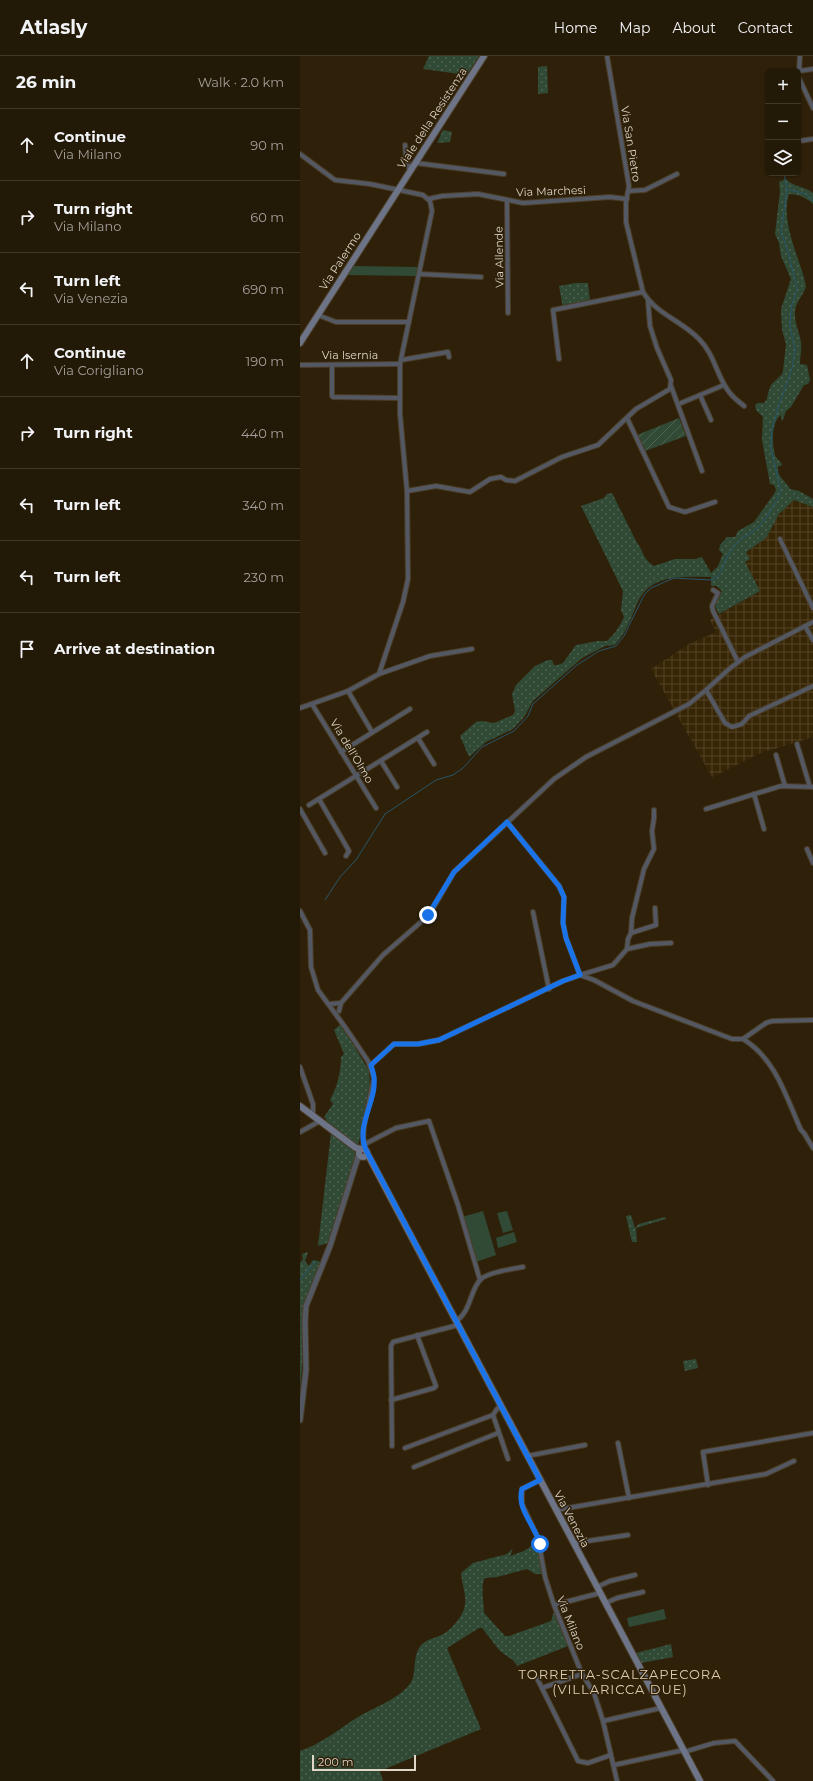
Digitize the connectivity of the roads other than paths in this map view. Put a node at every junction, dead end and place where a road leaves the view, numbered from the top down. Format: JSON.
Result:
{"nodes":[{"id":1,"x":484,"y":56,"type":"edge"},
{"id":2,"x":607,"y":56,"type":"edge"},
{"id":3,"x":800,"y":56,"type":"edge"},
{"id":4,"x":799,"y":68,"type":"edge"},
{"id":5,"x":813,"y":68,"type":"edge"},
{"id":6,"x":801,"y":72,"type":"edge"},
{"id":7,"x":801,"y":80,"type":"edge"},
{"id":8,"x":813,"y":108,"type":"edge"},
{"id":9,"x":813,"y":139,"type":"edge"},
{"id":10,"x":801,"y":141,"type":"edge"},
{"id":11,"x":405,"y":145,"type":"dead end"},
{"id":12,"x":300,"y":154,"type":"edge"},
{"id":13,"x":416,"y":162,"type":"junction"},
{"id":14,"x":410,"y":171,"type":"junction"},
{"id":15,"x":504,"y":174,"type":"dead end"},
{"id":16,"x":677,"y":174,"type":"dead end"},
{"id":17,"x":398,"y":191,"type":"junction"},
{"id":18,"x":629,"y":191,"type":"junction"},
{"id":19,"x":428,"y":199,"type":"junction"},
{"id":20,"x":627,"y":200,"type":"junction"},
{"id":21,"x":507,"y":201,"type":"junction"},
{"id":22,"x":419,"y":274,"type":"junction"},
{"id":23,"x":481,"y":277,"type":"dead end"},
{"id":24,"x":643,"y":292,"type":"junction"},
{"id":25,"x":648,"y":300,"type":"junction"},
{"id":26,"x":508,"y":313,"type":"dead end"},
{"id":27,"x":318,"y":315,"type":"junction"},
{"id":28,"x":409,"y":322,"type":"junction"},
{"id":29,"x":300,"y":343,"type":"edge"},
{"id":30,"x":449,"y":357,"type":"dead end"},
{"id":31,"x":559,"y":359,"type":"dead end"},
{"id":32,"x":401,"y":362,"type":"junction"},
{"id":33,"x":332,"y":364,"type":"junction"},
{"id":34,"x":300,"y":365,"type":"edge"},
{"id":35,"x":724,"y":385,"type":"junction"},
{"id":36,"x":671,"y":386,"type":"junction"},
{"id":37,"x":700,"y":395,"type":"junction"},
{"id":38,"x":399,"y":398,"type":"junction"},
{"id":39,"x":681,"y":403,"type":"dead end"},
{"id":40,"x":744,"y":406,"type":"dead end"},
{"id":41,"x":627,"y":418,"type":"junction"},
{"id":42,"x":711,"y":420,"type":"dead end"},
{"id":43,"x":702,"y":471,"type":"dead end"},
{"id":44,"x":407,"y":491,"type":"junction"},
{"id":45,"x":715,"y":502,"type":"dead end"},
{"id":46,"x":780,"y":539,"type":"dead end"},
{"id":47,"x":713,"y":590,"type":"dead end"},
{"id":48,"x":813,"y":608,"type":"edge"},
{"id":49,"x":813,"y":622,"type":"edge"},
{"id":50,"x":806,"y":626,"type":"junction"},
{"id":51,"x":813,"y":640,"type":"edge"},
{"id":52,"x":472,"y":649,"type":"dead end"},
{"id":53,"x":738,"y":662,"type":"junction"},
{"id":54,"x":379,"y":674,"type":"junction"},
{"id":55,"x":813,"y":686,"type":"edge"},
{"id":56,"x":706,"y":690,"type":"junction"},
{"id":57,"x":348,"y":691,"type":"junction"},
{"id":58,"x":312,"y":704,"type":"junction"},
{"id":59,"x":300,"y":708,"type":"edge"},
{"id":60,"x":410,"y":709,"type":"dead end"},
{"id":61,"x":372,"y":732,"type":"junction"},
{"id":62,"x":427,"y":732,"type":"dead end"},
{"id":63,"x":418,"y":738,"type":"junction"},
{"id":64,"x":797,"y":744,"type":"dead end"},
{"id":65,"x":341,"y":752,"type":"junction"},
{"id":66,"x":776,"y":755,"type":"dead end"},
{"id":67,"x":381,"y":761,"type":"junction"},
{"id":68,"x":434,"y":764,"type":"dead end"},
{"id":69,"x":356,"y":776,"type":"junction"},
{"id":70,"x":785,"y":786,"type":"junction"},
{"id":71,"x":397,"y":787,"type":"dead end"},
{"id":72,"x":812,"y":787,"type":"edge"},
{"id":73,"x":754,"y":794,"type":"junction"},
{"id":74,"x":319,"y":799,"type":"junction"},
{"id":75,"x":310,"y":805,"type":"dead end"},
{"id":76,"x":376,"y":808,"type":"dead end"},
{"id":77,"x":300,"y":809,"type":"edge"},
{"id":78,"x":706,"y":809,"type":"dead end"},
{"id":79,"x":654,"y":810,"type":"dead end"},
{"id":80,"x":507,"y":822,"type":"junction"},
{"id":81,"x":764,"y":829,"type":"dead end"},
{"id":82,"x":807,"y":849,"type":"dead end"},
{"id":83,"x":325,"y":853,"type":"dead end"},
{"id":84,"x":346,"y":856,"type":"dead end"},
{"id":85,"x":813,"y":863,"type":"edge"},
{"id":86,"x":655,"y":908,"type":"dead end"},
{"id":87,"x":300,"y":911,"type":"edge"},
{"id":88,"x":533,"y":912,"type":"dead end"},
{"id":89,"x":632,"y":933,"type":"junction"},
{"id":90,"x":671,"y":942,"type":"dead end"},
{"id":91,"x":627,"y":949,"type":"junction"},
{"id":92,"x":580,"y":975,"type":"junction"},
{"id":93,"x":549,"y":988,"type":"junction"},
{"id":94,"x":341,"y":1003,"type":"junction"},
{"id":95,"x":330,"y":1004,"type":"dead end"},
{"id":96,"x":339,"y":1011,"type":"dead end"},
{"id":97,"x":813,"y":1020,"type":"edge"},
{"id":98,"x":743,"y":1039,"type":"junction"},
{"id":99,"x":371,"y":1065,"type":"junction"},
{"id":100,"x":300,"y":1067,"type":"edge"},
{"id":101,"x":300,"y":1106,"type":"edge"},
{"id":102,"x":314,"y":1116,"type":"junction"},
{"id":103,"x":321,"y":1122,"type":"junction"},
{"id":104,"x":300,"y":1132,"type":"edge"},
{"id":105,"x":813,"y":1148,"type":"edge"},
{"id":106,"x":361,"y":1152,"type":"junction"},
{"id":107,"x":523,"y":1267,"type":"dead end"},
{"id":108,"x":480,"y":1280,"type":"junction"},
{"id":109,"x":457,"y":1323,"type":"junction"},
{"id":110,"x":417,"y":1335,"type":"junction"},
{"id":111,"x":391,"y":1400,"type":"junction"},
{"id":112,"x":501,"y":1406,"type":"junction"},
{"id":113,"x":493,"y":1415,"type":"junction"},
{"id":114,"x":300,"y":1420,"type":"edge"},
{"id":115,"x":498,"y":1433,"type":"junction"},
{"id":116,"x":813,"y":1433,"type":"edge"},
{"id":117,"x":618,"y":1443,"type":"dead end"},
{"id":118,"x":585,"y":1445,"type":"dead end"},
{"id":119,"x":392,"y":1446,"type":"dead end"},
{"id":120,"x":405,"y":1448,"type":"dead end"},
{"id":121,"x":527,"y":1456,"type":"junction"},
{"id":122,"x":508,"y":1459,"type":"dead end"},
{"id":123,"x":794,"y":1461,"type":"dead end"},
{"id":124,"x":414,"y":1467,"type":"dead end"},
{"id":125,"x":540,"y":1480,"type":"junction"},
{"id":126,"x":708,"y":1485,"type":"junction"},
{"id":127,"x":629,"y":1498,"type":"junction"},
{"id":128,"x":556,"y":1510,"type":"junction"},
{"id":129,"x":628,"y":1535,"type":"dead end"},
{"id":130,"x":574,"y":1543,"type":"junction"},
{"id":131,"x":635,"y":1575,"type":"dead end"},
{"id":132,"x":599,"y":1590,"type":"junction"},
{"id":133,"x":643,"y":1592,"type":"dead end"},
{"id":134,"x":606,"y":1603,"type":"junction"},
{"id":135,"x":554,"y":1605,"type":"junction"},
{"id":136,"x":582,"y":1674,"type":"junction"},
{"id":137,"x":537,"y":1678,"type":"dead end"},
{"id":138,"x":542,"y":1688,"type":"junction"},
{"id":139,"x":661,"y":1708,"type":"junction"},
{"id":140,"x":603,"y":1721,"type":"junction"},
{"id":141,"x":684,"y":1751,"type":"junction"},
{"id":142,"x":611,"y":1754,"type":"junction"},
{"id":143,"x":614,"y":1765,"type":"junction"},
{"id":144,"x":618,"y":1781,"type":"edge"},
{"id":145,"x":700,"y":1781,"type":"edge"},
{"id":146,"x":773,"y":1781,"type":"edge"}],
"edges":[{"from":1,"to":13,"type":"main road","name":"Viale della Resistenza"},
{"from":2,"to":18,"type":"street","name":"Via San Pietro"},
{"from":3,"to":4,"type":"street"},
{"from":5,"to":6,"type":"street"},
{"from":7,"to":8,"type":"street"},
{"from":9,"to":10,"type":"street"},
{"from":11,"to":14,"type":"street"},
{"from":12,"to":17,"type":"street"},
{"from":13,"to":14,"type":"main road","name":"Viale della Resistenza"},
{"from":13,"to":15,"type":"street"},
{"from":14,"to":17,"type":"main road","name":"Viale della Resistenza"},
{"from":16,"to":18,"type":"street"},
{"from":17,"to":19,"type":"street"},
{"from":17,"to":27,"type":"main road","name":"Via Palermo"},
{"from":18,"to":20,"type":"street","name":"Via San Pietro"},
{"from":19,"to":21,"type":"street","name":"Via Marchesi"},
{"from":19,"to":22,"type":"street"},
{"from":20,"to":21,"type":"street","name":"Via Marchesi"},
{"from":20,"to":24,"type":"street","name":"Via San Pietro"},
{"from":21,"to":26,"type":"street","name":"Via Allende"},
{"from":22,"to":23,"type":"street"},
{"from":22,"to":28,"type":"street"},
{"from":24,"to":25,"type":"street","name":"Via San Pietro"},
{"from":24,"to":31,"type":"street"},
{"from":25,"to":35,"type":"street","name":"Via San Pietro"},
{"from":25,"to":36,"type":"street"},
{"from":27,"to":28,"type":"street"},
{"from":27,"to":29,"type":"main road","name":"Via Palermo"},
{"from":28,"to":32,"type":"street"},
{"from":30,"to":32,"type":"street","name":"Via Isernia"},
{"from":32,"to":33,"type":"street","name":"Via Isernia"},
{"from":32,"to":38,"type":"street"},
{"from":33,"to":34,"type":"street","name":"Via Isernia"},
{"from":33,"to":38,"type":"street"},
{"from":35,"to":37,"type":"street"},
{"from":35,"to":40,"type":"street","name":"Via San Pietro"},
{"from":36,"to":41,"type":"street"},
{"from":36,"to":43,"type":"street"},
{"from":37,"to":39,"type":"street"},
{"from":37,"to":42,"type":"street"},
{"from":38,"to":44,"type":"street"},
{"from":41,"to":44,"type":"street"},
{"from":41,"to":45,"type":"street"},
{"from":44,"to":54,"type":"street"},
{"from":46,"to":48,"type":"street"},
{"from":47,"to":53,"type":"street"},
{"from":49,"to":50,"type":"street"},
{"from":50,"to":51,"type":"street"},
{"from":50,"to":53,"type":"street"},
{"from":52,"to":54,"type":"street"},
{"from":53,"to":56,"type":"street"},
{"from":54,"to":57,"type":"street"},
{"from":55,"to":56,"type":"street"},
{"from":56,"to":80,"type":"street"},
{"from":57,"to":58,"type":"street"},
{"from":57,"to":61,"type":"street"},
{"from":58,"to":59,"type":"street"},
{"from":58,"to":65,"type":"street","name":"Via dell'Olmo"},
{"from":60,"to":61,"type":"street"},
{"from":61,"to":65,"type":"street"},
{"from":62,"to":63,"type":"street"},
{"from":63,"to":67,"type":"street"},
{"from":63,"to":68,"type":"street"},
{"from":64,"to":72,"type":"street"},
{"from":65,"to":69,"type":"street","name":"Via dell'Olmo"},
{"from":66,"to":70,"type":"street"},
{"from":67,"to":69,"type":"street"},
{"from":67,"to":71,"type":"street"},
{"from":69,"to":74,"type":"street"},
{"from":69,"to":76,"type":"street","name":"Via dell'Olmo"},
{"from":70,"to":72,"type":"street"},
{"from":70,"to":73,"type":"street"},
{"from":73,"to":78,"type":"street"},
{"from":73,"to":81,"type":"street"},
{"from":74,"to":75,"type":"street"},
{"from":74,"to":84,"type":"street"},
{"from":77,"to":83,"type":"street"},
{"from":79,"to":89,"type":"street"},
{"from":80,"to":92,"type":"street"},
{"from":80,"to":94,"type":"street"},
{"from":82,"to":85,"type":"street"},
{"from":86,"to":89,"type":"street"},
{"from":87,"to":99,"type":"street"},
{"from":88,"to":93,"type":"street"},
{"from":89,"to":91,"type":"street"},
{"from":90,"to":91,"type":"street"},
{"from":91,"to":92,"type":"street"},
{"from":92,"to":93,"type":"street"},
{"from":92,"to":98,"type":"street"},
{"from":93,"to":99,"type":"street"},
{"from":94,"to":95,"type":"street"},
{"from":94,"to":96,"type":"street"},
{"from":97,"to":98,"type":"street"},
{"from":98,"to":105,"type":"street"},
{"from":99,"to":106,"type":"street"},
{"from":100,"to":102,"type":"street"},
{"from":101,"to":102,"type":"main road"},
{"from":102,"to":103,"type":"main road"},
{"from":103,"to":104,"type":"street"},
{"from":103,"to":106,"type":"main road"},
{"from":106,"to":108,"type":"street"},
{"from":106,"to":109,"type":"main road","name":"Via Venezia"},
{"from":106,"to":114,"type":"street"},
{"from":107,"to":108,"type":"street"},
{"from":108,"to":109,"type":"street"},
{"from":109,"to":110,"type":"street"},
{"from":109,"to":112,"type":"main road","name":"Via Venezia"},
{"from":110,"to":111,"type":"street"},
{"from":110,"to":111,"type":"street"},
{"from":111,"to":119,"type":"street"},
{"from":112,"to":113,"type":"street"},
{"from":112,"to":121,"type":"main road","name":"Via Venezia"},
{"from":113,"to":115,"type":"street"},
{"from":113,"to":120,"type":"street"},
{"from":115,"to":122,"type":"street"},
{"from":115,"to":124,"type":"street"},
{"from":116,"to":126,"type":"street"},
{"from":117,"to":127,"type":"street"},
{"from":118,"to":121,"type":"street"},
{"from":121,"to":125,"type":"main road","name":"Via Venezia"},
{"from":123,"to":126,"type":"street"},
{"from":125,"to":128,"type":"main road","name":"Via Venezia"},
{"from":125,"to":135,"type":"street","name":"Via Milano"},
{"from":126,"to":127,"type":"street"},
{"from":127,"to":128,"type":"street"},
{"from":128,"to":130,"type":"main road","name":"Via Venezia"},
{"from":129,"to":130,"type":"street"},
{"from":130,"to":132,"type":"main road","name":"Via Venezia"},
{"from":131,"to":132,"type":"street"},
{"from":132,"to":134,"type":"main road","name":"Via Venezia"},
{"from":132,"to":135,"type":"street"},
{"from":133,"to":134,"type":"street"},
{"from":134,"to":139,"type":"main road","name":"Via Venezia"},
{"from":135,"to":136,"type":"street","name":"Via Milano"},
{"from":136,"to":138,"type":"street"},
{"from":136,"to":140,"type":"street","name":"Via Milano"},
{"from":137,"to":138,"type":"street"},
{"from":138,"to":142,"type":"street"},
{"from":139,"to":140,"type":"street"},
{"from":139,"to":141,"type":"main road","name":"Via Venezia"},
{"from":140,"to":142,"type":"street","name":"Via Milano"},
{"from":141,"to":143,"type":"street"},
{"from":141,"to":145,"type":"main road","name":"Via Venezia"},
{"from":141,"to":146,"type":"street"},
{"from":142,"to":143,"type":"street","name":"Via Milano"},
{"from":143,"to":144,"type":"street","name":"Via Milano"}]}
